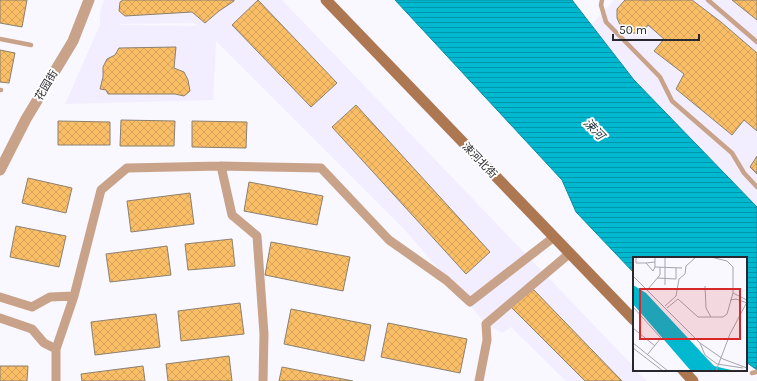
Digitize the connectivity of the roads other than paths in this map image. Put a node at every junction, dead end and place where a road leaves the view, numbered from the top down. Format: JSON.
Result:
{"nodes":[{"id":1,"x":90,"y":0,"type":"edge"},
{"id":2,"x":326,"y":0,"type":"edge"},
{"id":3,"x":602,"y":0,"type":"edge"},
{"id":4,"x":708,"y":0,"type":"edge"},
{"id":5,"x":0,"y":39,"type":"edge"},
{"id":6,"x":757,"y":42,"type":"edge"},
{"id":7,"x":31,"y":45,"type":"dead end"},
{"id":8,"x":221,"y":166,"type":"junction"},
{"id":9,"x":0,"y":170,"type":"edge"},
{"id":10,"x":757,"y":187,"type":"edge"},
{"id":11,"x":554,"y":237,"type":"junction"},
{"id":12,"x":570,"y":253,"type":"junction"},
{"id":13,"x":74,"y":296,"type":"junction"},
{"id":14,"x":0,"y":297,"type":"edge"},
{"id":15,"x":0,"y":318,"type":"edge"},
{"id":16,"x":633,"y":319,"type":"edge"},
{"id":17,"x":56,"y":349,"type":"junction"},
{"id":18,"x":684,"y":371,"type":"edge"},
{"id":19,"x":56,"y":381,"type":"edge"},
{"id":20,"x":263,"y":381,"type":"edge"},
{"id":21,"x":479,"y":381,"type":"edge"},
{"id":22,"x":693,"y":381,"type":"edge"}],
"edges":[{"from":1,"to":9,"type":"street","name":"花园街"},
{"from":2,"to":11,"type":"main road","name":"涑河北街"},
{"from":3,"to":10,"type":"lane"},
{"from":4,"to":6,"type":"lane"},
{"from":5,"to":7,"type":"lane"},
{"from":8,"to":11,"type":"street"},
{"from":8,"to":13,"type":"street"},
{"from":8,"to":20,"type":"street"},
{"from":11,"to":12,"type":"main road","name":"涑河北街"},
{"from":12,"to":16,"type":"main road","name":"涑河北街"},
{"from":12,"to":21,"type":"street"},
{"from":13,"to":14,"type":"street"},
{"from":13,"to":17,"type":"street"},
{"from":15,"to":17,"type":"street"},
{"from":17,"to":19,"type":"street"},
{"from":18,"to":22,"type":"main road"}]}
